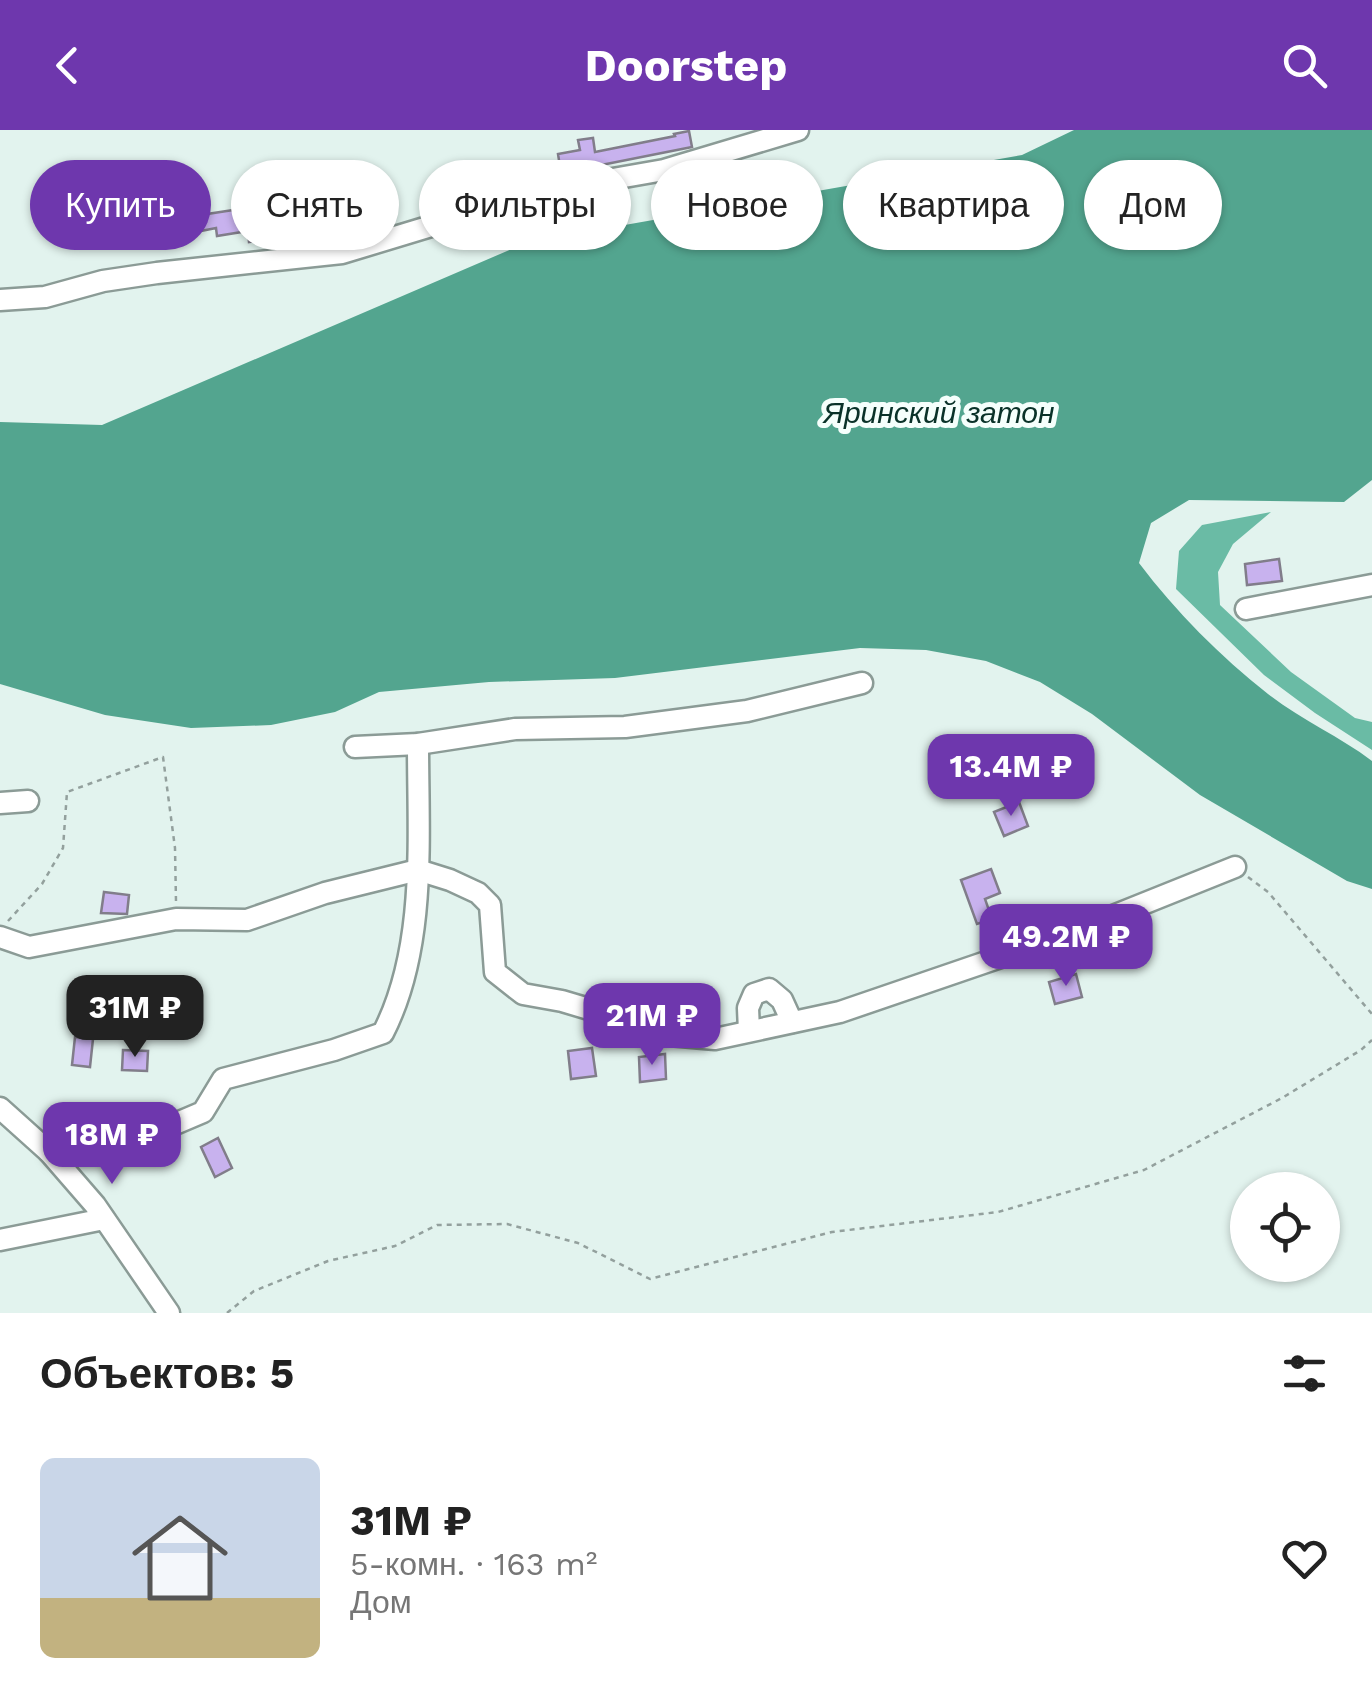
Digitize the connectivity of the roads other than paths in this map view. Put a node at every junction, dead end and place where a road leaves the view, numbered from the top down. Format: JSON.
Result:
{"nodes":[{"id":1,"x":798,"y":130,"type":"edge"},
{"id":2,"x":0,"y":300,"type":"edge"},
{"id":3,"x":1372,"y":584,"type":"edge"},
{"id":4,"x":1246,"y":609,"type":"dead end"},
{"id":5,"x":862,"y":683,"type":"dead end"},
{"id":6,"x":418,"y":744,"type":"junction"},
{"id":7,"x":355,"y":747,"type":"dead end"},
{"id":8,"x":28,"y":801,"type":"dead end"},
{"id":9,"x":0,"y":804,"type":"edge"},
{"id":10,"x":1235,"y":867,"type":"road end"},
{"id":11,"x":418,"y":870,"type":"junction"},
{"id":12,"x":0,"y":934,"type":"edge"},
{"id":13,"x":792,"y":1022,"type":"junction"},
{"id":14,"x":750,"y":1031,"type":"junction"},
{"id":15,"x":0,"y":1108,"type":"edge"},
{"id":16,"x":49,"y":1152,"type":"junction"},
{"id":17,"x":104,"y":1219,"type":"junction"},
{"id":18,"x":0,"y":1240,"type":"edge"},
{"id":19,"x":169,"y":1313,"type":"edge"}],
"edges":[{"from":1,"to":2,"type":"street"},
{"from":3,"to":4,"type":"street"},
{"from":5,"to":6,"type":"street"},
{"from":6,"to":7,"type":"street"},
{"from":6,"to":11,"type":"street"},
{"from":8,"to":9,"type":"street"},
{"from":10,"to":13,"type":"street"},
{"from":11,"to":12,"type":"street"},
{"from":11,"to":14,"type":"street"},
{"from":11,"to":16,"type":"street"},
{"from":13,"to":14,"type":"street"},
{"from":13,"to":14,"type":"street"},
{"from":15,"to":16,"type":"street"},
{"from":16,"to":17,"type":"street"},
{"from":17,"to":18,"type":"street"},
{"from":17,"to":19,"type":"street"}]}
